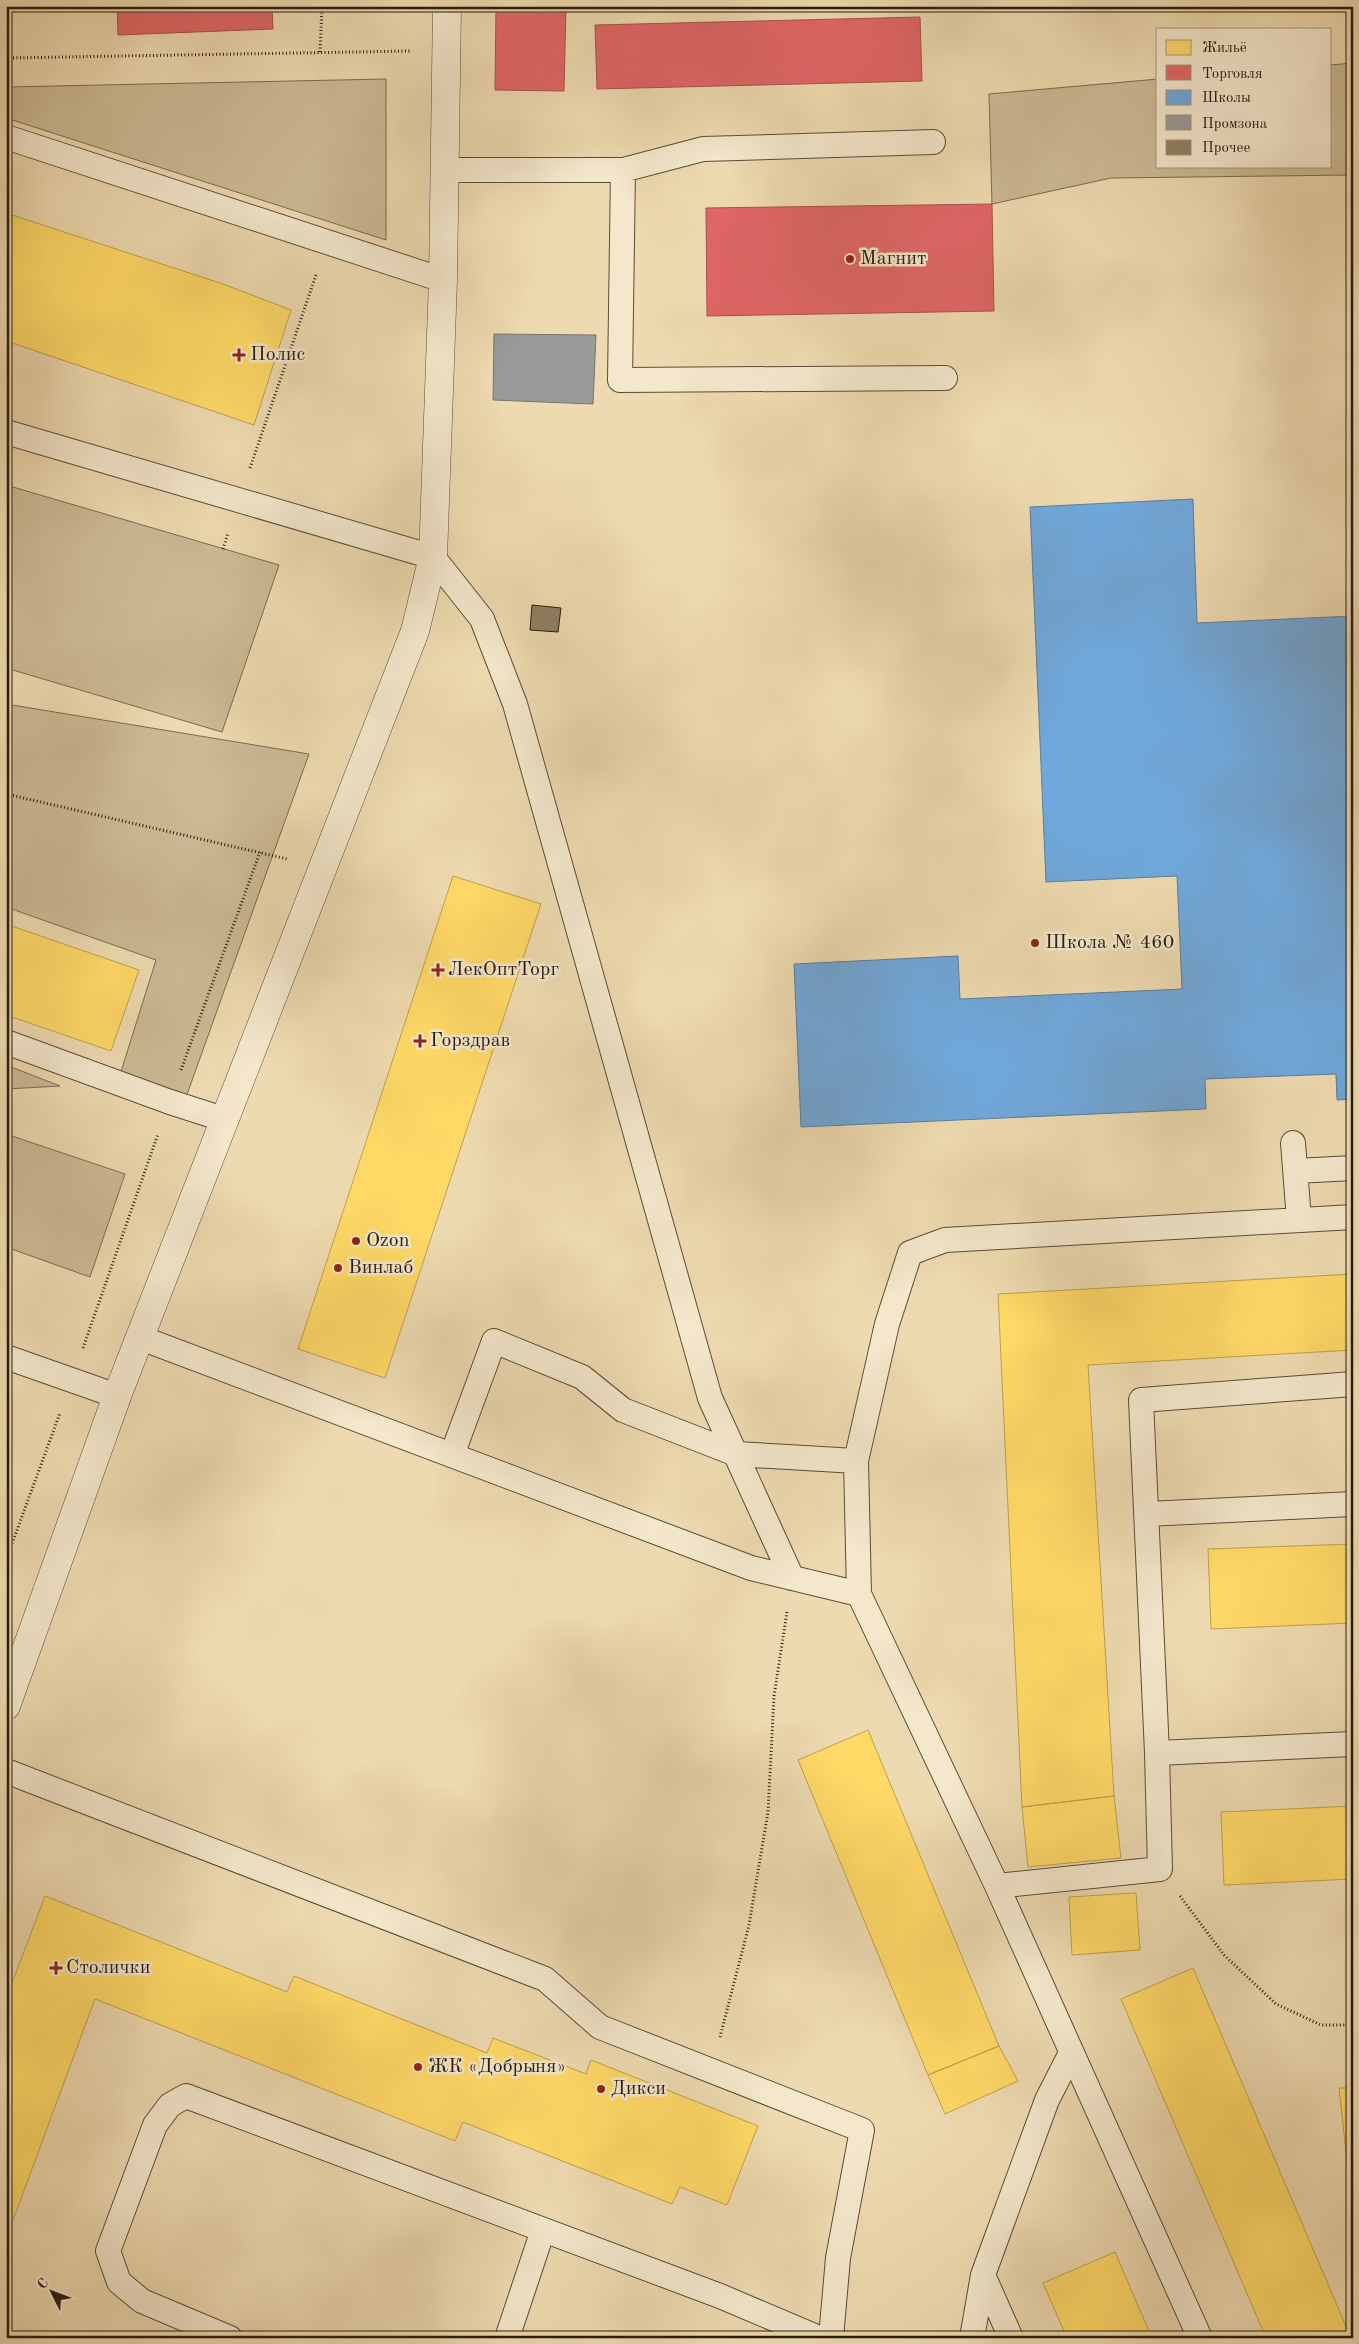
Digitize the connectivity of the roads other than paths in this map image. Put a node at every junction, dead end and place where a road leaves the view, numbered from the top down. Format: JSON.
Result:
{"nodes":[{"id":1,"x":448,"y":6,"type":"edge"},
{"id":2,"x":6,"y":137,"type":"edge"},
{"id":3,"x":933,"y":142,"type":"dead end"},
{"id":4,"x":446,"y":170,"type":"junction"},
{"id":5,"x":623,"y":170,"type":"junction"},
{"id":6,"x":443,"y":280,"type":"junction"},
{"id":7,"x":945,"y":378,"type":"dead end"},
{"id":8,"x":6,"y":432,"type":"edge"},
{"id":9,"x":433,"y":557,"type":"junction"},
{"id":10,"x":6,"y":1042,"type":"edge"},
{"id":11,"x":226,"y":1120,"type":"junction"},
{"id":12,"x":1294,"y":1143,"type":"dead end"},
{"id":13,"x":1353,"y":1168,"type":"edge"},
{"id":14,"x":1296,"y":1171,"type":"junction"},
{"id":15,"x":1353,"y":1217,"type":"edge"},
{"id":16,"x":1299,"y":1220,"type":"junction"},
{"id":17,"x":141,"y":1338,"type":"junction"},
{"id":18,"x":6,"y":1357,"type":"edge"},
{"id":19,"x":1353,"y":1384,"type":"edge"},
{"id":20,"x":117,"y":1396,"type":"junction"},
{"id":21,"x":736,"y":1454,"type":"junction"},
{"id":22,"x":452,"y":1455,"type":"junction"},
{"id":23,"x":856,"y":1461,"type":"junction"},
{"id":24,"x":1353,"y":1504,"type":"edge"},
{"id":25,"x":1147,"y":1514,"type":"junction"},
{"id":26,"x":792,"y":1578,"type":"junction"},
{"id":27,"x":859,"y":1594,"type":"junction"},
{"id":28,"x":6,"y":1706,"type":"edge"},
{"id":29,"x":1353,"y":1744,"type":"edge"},
{"id":30,"x":1157,"y":1753,"type":"junction"},
{"id":31,"x":6,"y":1771,"type":"edge"},
{"id":32,"x":997,"y":1886,"type":"junction"},
{"id":33,"x":1071,"y":2053,"type":"junction"},
{"id":34,"x":543,"y":2230,"type":"junction"},
{"id":35,"x":982,"y":2275,"type":"junction"},
{"id":36,"x":230,"y":2338,"type":"edge"},
{"id":37,"x":506,"y":2338,"type":"edge"},
{"id":38,"x":819,"y":2338,"type":"edge"},
{"id":39,"x":831,"y":2338,"type":"edge"},
{"id":40,"x":972,"y":2338,"type":"edge"},
{"id":41,"x":1011,"y":2338,"type":"edge"},
{"id":42,"x":1200,"y":2338,"type":"edge"}],
"edges":[{"from":1,"to":4,"type":"street"},
{"from":2,"to":6,"type":"lane"},
{"from":3,"to":5,"type":"lane"},
{"from":4,"to":5,"type":"lane"},
{"from":4,"to":6,"type":"street"},
{"from":5,"to":7,"type":"lane"},
{"from":6,"to":9,"type":"street"},
{"from":8,"to":9,"type":"lane"},
{"from":9,"to":11,"type":"street"},
{"from":9,"to":21,"type":"lane"},
{"from":10,"to":11,"type":"lane"},
{"from":11,"to":17,"type":"street"},
{"from":12,"to":14,"type":"lane"},
{"from":13,"to":14,"type":"lane"},
{"from":14,"to":16,"type":"lane"},
{"from":15,"to":16,"type":"lane"},
{"from":16,"to":23,"type":"lane"},
{"from":17,"to":20,"type":"street"},
{"from":17,"to":22,"type":"lane"},
{"from":18,"to":20,"type":"lane"},
{"from":19,"to":25,"type":"lane"},
{"from":20,"to":28,"type":"street"},
{"from":21,"to":22,"type":"lane"},
{"from":21,"to":23,"type":"lane"},
{"from":21,"to":26,"type":"lane"},
{"from":22,"to":26,"type":"lane"},
{"from":23,"to":27,"type":"lane"},
{"from":24,"to":25,"type":"lane"},
{"from":25,"to":30,"type":"lane"},
{"from":26,"to":27,"type":"lane"},
{"from":27,"to":32,"type":"lane"},
{"from":29,"to":30,"type":"lane"},
{"from":30,"to":32,"type":"lane"},
{"from":31,"to":39,"type":"lane"},
{"from":32,"to":33,"type":"lane"},
{"from":33,"to":35,"type":"lane"},
{"from":33,"to":42,"type":"lane"},
{"from":34,"to":36,"type":"lane"},
{"from":34,"to":37,"type":"lane"},
{"from":34,"to":38,"type":"lane"},
{"from":35,"to":40,"type":"lane"},
{"from":35,"to":41,"type":"lane"}]}
